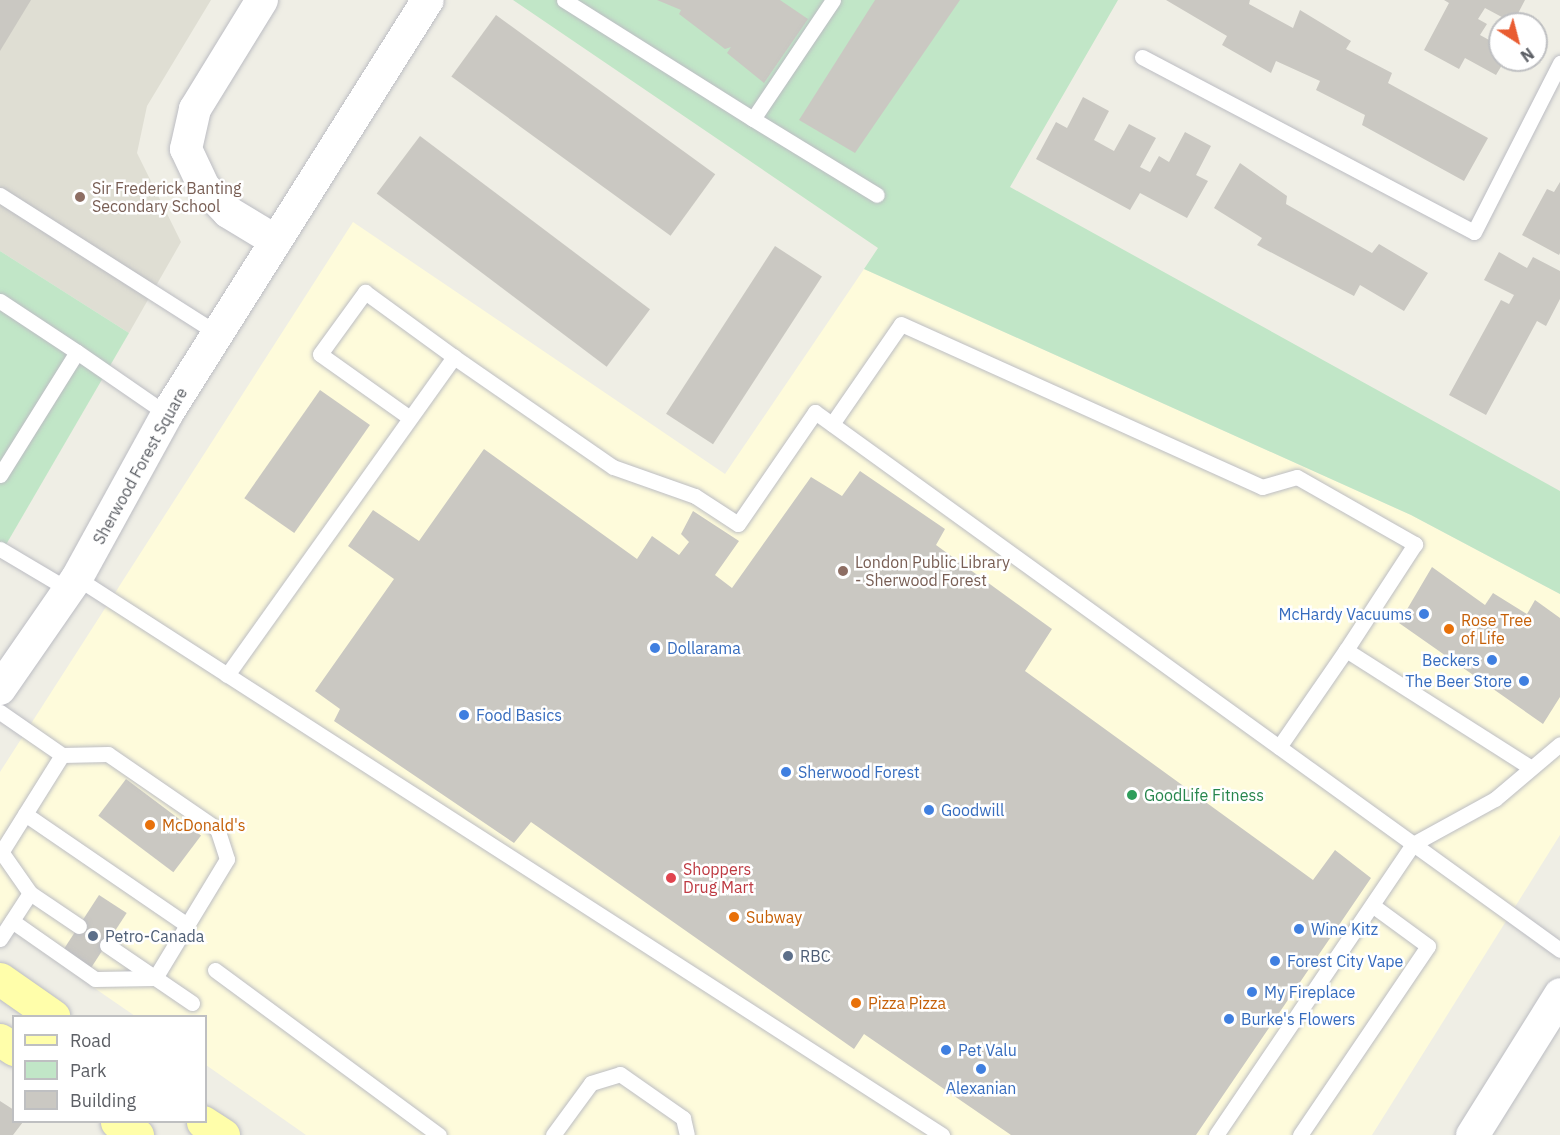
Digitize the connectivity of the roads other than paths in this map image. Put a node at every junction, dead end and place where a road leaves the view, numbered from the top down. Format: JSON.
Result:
{"nodes":[{"id":1,"x":262,"y":0,"type":"edge"},
{"id":2,"x":428,"y":0,"type":"edge"},
{"id":3,"x":564,"y":0,"type":"edge"},
{"id":4,"x":833,"y":0,"type":"edge"},
{"id":5,"x":1142,"y":57,"type":"dead end"},
{"id":6,"x":1560,"y":63,"type":"edge"},
{"id":7,"x":753,"y":119,"type":"junction"},
{"id":8,"x":0,"y":195,"type":"edge"},
{"id":9,"x":877,"y":195,"type":"dead end"},
{"id":10,"x":276,"y":241,"type":"junction"},
{"id":11,"x":0,"y":301,"type":"edge"},
{"id":12,"x":218,"y":334,"type":"junction"},
{"id":13,"x":76,"y":352,"type":"junction"},
{"id":14,"x":454,"y":357,"type":"junction"},
{"id":15,"x":167,"y":414,"type":"junction"},
{"id":16,"x":410,"y":418,"type":"junction"},
{"id":17,"x":832,"y":424,"type":"junction"},
{"id":18,"x":0,"y":475,"type":"edge"},
{"id":19,"x":0,"y":549,"type":"edge"},
{"id":20,"x":73,"y":584,"type":"junction"},
{"id":21,"x":1346,"y":650,"type":"junction"},
{"id":22,"x":227,"y":675,"type":"junction"},
{"id":23,"x":0,"y":689,"type":"edge"},
{"id":24,"x":0,"y":712,"type":"edge"},
{"id":25,"x":1560,"y":744,"type":"edge"},
{"id":26,"x":1279,"y":747,"type":"junction"},
{"id":27,"x":62,"y":755,"type":"junction"},
{"id":28,"x":1531,"y":768,"type":"junction"},
{"id":29,"x":25,"y":814,"type":"junction"},
{"id":30,"x":1413,"y":844,"type":"junction"},
{"id":31,"x":1,"y":851,"type":"edge"},
{"id":32,"x":30,"y":893,"type":"junction"},
{"id":33,"x":1372,"y":905,"type":"junction"},
{"id":34,"x":12,"y":921,"type":"junction"},
{"id":35,"x":187,"y":925,"type":"junction"},
{"id":36,"x":79,"y":926,"type":"dead end"},
{"id":37,"x":0,"y":939,"type":"edge"},
{"id":38,"x":107,"y":945,"type":"dead end"},
{"id":39,"x":1560,"y":950,"type":"edge"},
{"id":40,"x":214,"y":970,"type":"dead end"},
{"id":41,"x":155,"y":978,"type":"junction"},
{"id":42,"x":0,"y":979,"type":"edge"},
{"id":43,"x":1560,"y":994,"type":"edge"},
{"id":44,"x":192,"y":1003,"type":"dead end"},
{"id":45,"x":50,"y":1015,"type":"edge"},
{"id":46,"x":117,"y":1123,"type":"edge"},
{"id":47,"x":205,"y":1123,"type":"edge"},
{"id":48,"x":137,"y":1135,"type":"edge"},
{"id":49,"x":223,"y":1135,"type":"edge"},
{"id":50,"x":439,"y":1135,"type":"edge"},
{"id":51,"x":553,"y":1135,"type":"edge"},
{"id":52,"x":687,"y":1135,"type":"edge"},
{"id":53,"x":942,"y":1135,"type":"edge"},
{"id":54,"x":1216,"y":1135,"type":"edge"},
{"id":55,"x":1300,"y":1135,"type":"edge"},
{"id":56,"x":1472,"y":1135,"type":"edge"}],
"edges":[{"from":1,"to":10,"type":"street"},
{"from":2,"to":10,"type":"street","name":"Sherwood Forest Square"},
{"from":3,"to":7,"type":"lane"},
{"from":4,"to":7,"type":"lane"},
{"from":5,"to":6,"type":"lane"},
{"from":7,"to":9,"type":"lane"},
{"from":8,"to":12,"type":"lane"},
{"from":10,"to":12,"type":"street","name":"Sherwood Forest Square"},
{"from":11,"to":13,"type":"lane"},
{"from":12,"to":15,"type":"street","name":"Sherwood Forest Square"},
{"from":13,"to":15,"type":"lane"},
{"from":13,"to":18,"type":"lane"},
{"from":14,"to":16,"type":"lane"},
{"from":14,"to":16,"type":"lane"},
{"from":14,"to":17,"type":"lane"},
{"from":15,"to":20,"type":"street","name":"Sherwood Forest Square"},
{"from":16,"to":22,"type":"lane"},
{"from":17,"to":21,"type":"lane"},
{"from":17,"to":26,"type":"lane"},
{"from":19,"to":20,"type":"lane"},
{"from":20,"to":22,"type":"lane"},
{"from":20,"to":23,"type":"street","name":"Sherwood Forest Square"},
{"from":21,"to":26,"type":"lane"},
{"from":21,"to":28,"type":"lane"},
{"from":22,"to":53,"type":"lane"},
{"from":24,"to":27,"type":"lane"},
{"from":25,"to":28,"type":"lane"},
{"from":26,"to":30,"type":"lane"},
{"from":27,"to":29,"type":"lane"},
{"from":27,"to":35,"type":"lane"},
{"from":28,"to":30,"type":"lane"},
{"from":29,"to":31,"type":"lane"},
{"from":29,"to":35,"type":"lane"},
{"from":30,"to":33,"type":"lane"},
{"from":30,"to":39,"type":"lane"},
{"from":31,"to":32,"type":"lane"},
{"from":32,"to":34,"type":"lane"},
{"from":32,"to":36,"type":"lane"},
{"from":33,"to":54,"type":"lane"},
{"from":33,"to":55,"type":"lane"},
{"from":34,"to":37,"type":"lane"},
{"from":34,"to":41,"type":"lane"},
{"from":35,"to":41,"type":"lane"},
{"from":38,"to":41,"type":"lane"},
{"from":40,"to":50,"type":"lane"},
{"from":41,"to":44,"type":"lane"},
{"from":42,"to":45,"type":"main road"},
{"from":43,"to":56,"type":"main road"},
{"from":46,"to":48,"type":"main road"},
{"from":47,"to":49,"type":"main road"},
{"from":51,"to":52,"type":"lane"}]}
